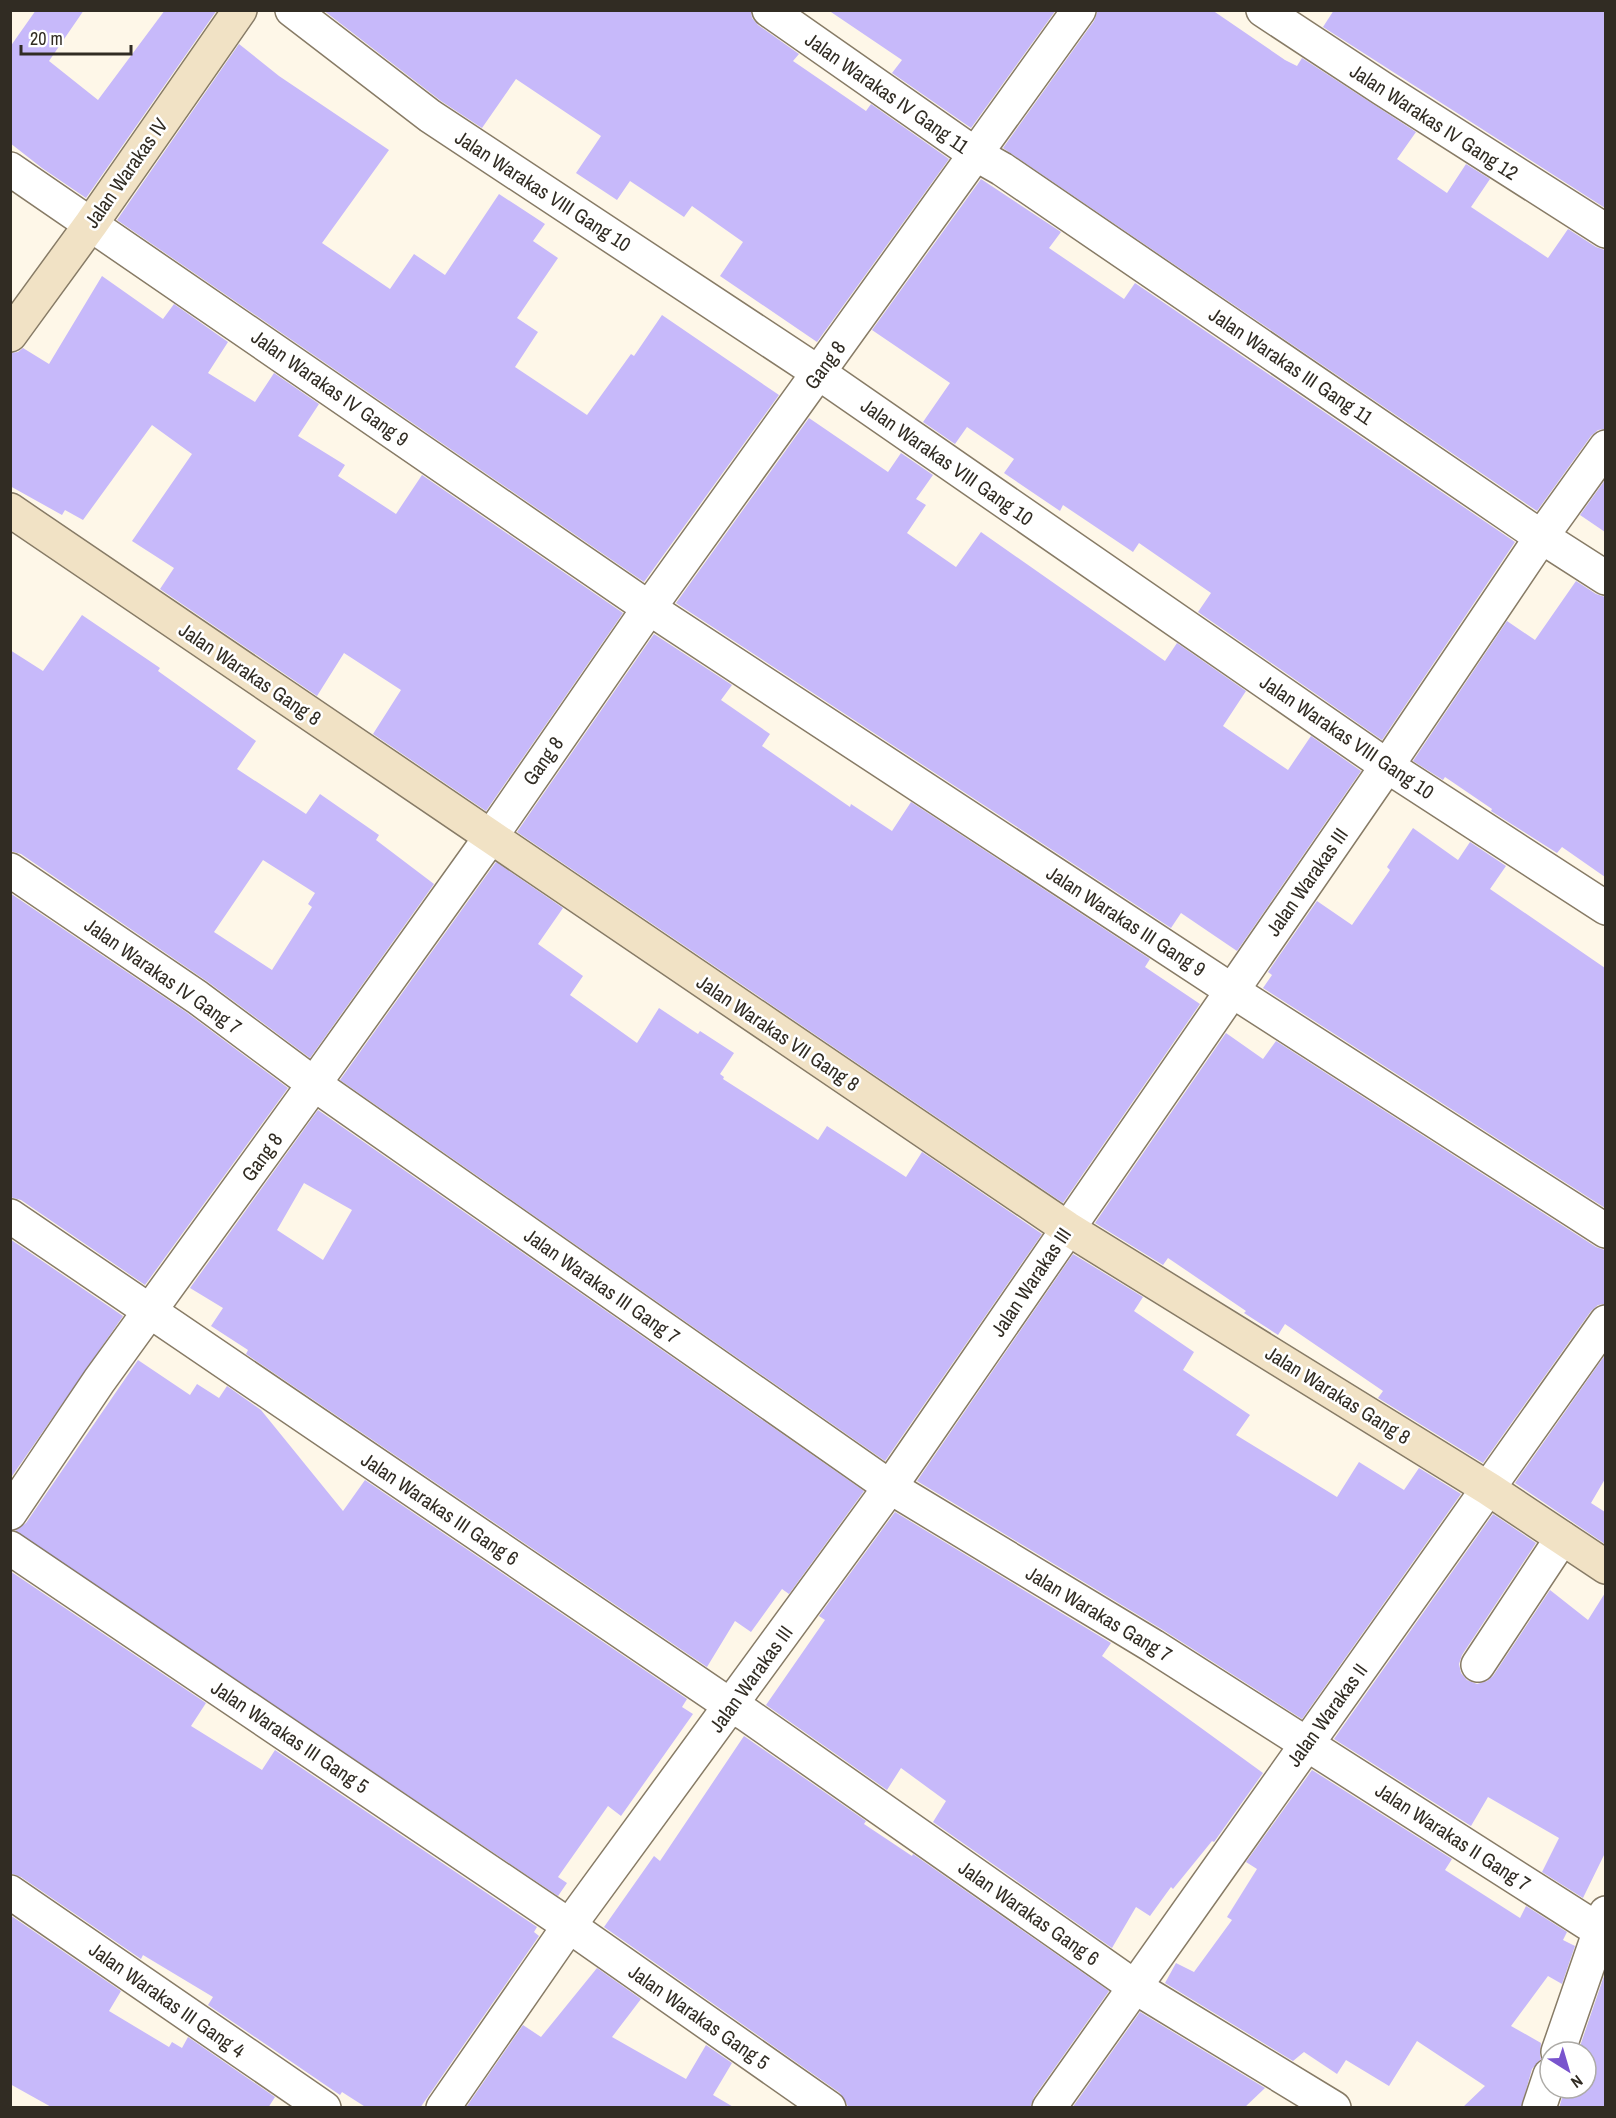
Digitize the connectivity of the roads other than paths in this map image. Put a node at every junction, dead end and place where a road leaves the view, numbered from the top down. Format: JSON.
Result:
{"nodes":[{"id":1,"x":240,"y":10,"type":"edge"},
{"id":2,"x":292,"y":10,"type":"edge"},
{"id":3,"x":769,"y":10,"type":"edge"},
{"id":4,"x":1079,"y":10,"type":"edge"},
{"id":5,"x":1263,"y":10,"type":"edge"},
{"id":6,"x":976,"y":155,"type":"junction"},
{"id":7,"x":10,"y":169,"type":"edge"},
{"id":8,"x":91,"y":224,"type":"junction"},
{"id":9,"x":1605,"y":231,"type":"edge"},
{"id":10,"x":10,"y":335,"type":"edge"},
{"id":11,"x":819,"y":373,"type":"junction"},
{"id":12,"x":1605,"y":447,"type":"edge"},
{"id":13,"x":10,"y":510,"type":"edge"},
{"id":14,"x":1542,"y":536,"type":"junction"},
{"id":15,"x":1605,"y":578,"type":"edge"},
{"id":16,"x":649,"y":608,"type":"junction"},
{"id":17,"x":1387,"y":766,"type":"junction"},
{"id":18,"x":490,"y":838,"type":"junction"},
{"id":19,"x":10,"y":870,"type":"edge"},
{"id":20,"x":1605,"y":909,"type":"edge"},
{"id":21,"x":1231,"y":990,"type":"junction"},
{"id":22,"x":314,"y":1084,"type":"junction"},
{"id":23,"x":10,"y":1216,"type":"edge"},
{"id":24,"x":1067,"y":1228,"type":"junction"},
{"id":25,"x":1605,"y":1231,"type":"edge"},
{"id":26,"x":150,"y":1311,"type":"junction"},
{"id":27,"x":1605,"y":1323,"type":"edge"},
{"id":28,"x":890,"y":1487,"type":"junction"},
{"id":29,"x":1489,"y":1488,"type":"junction"},
{"id":30,"x":10,"y":1513,"type":"edge"},
{"id":31,"x":1562,"y":1538,"type":"junction"},
{"id":32,"x":10,"y":1548,"type":"edge"},
{"id":33,"x":1605,"y":1567,"type":"edge"},
{"id":34,"x":1478,"y":1665,"type":"dead end"},
{"id":35,"x":731,"y":1706,"type":"junction"},
{"id":36,"x":1306,"y":1743,"type":"junction"},
{"id":37,"x":10,"y":1892,"type":"edge"},
{"id":38,"x":1603,"y":1922,"type":"edge"},
{"id":39,"x":569,"y":1926,"type":"junction"},
{"id":40,"x":1135,"y":1987,"type":"junction"},
{"id":41,"x":1562,"y":2040,"type":"edge"},
{"id":42,"x":324,"y":2108,"type":"edge"},
{"id":43,"x":443,"y":2108,"type":"edge"},
{"id":44,"x":828,"y":2108,"type":"edge"},
{"id":45,"x":1049,"y":2108,"type":"edge"},
{"id":46,"x":1334,"y":2108,"type":"edge"}],
"edges":[{"from":1,"to":8,"type":"street","name":"Jalan Warakas IV"},
{"from":2,"to":11,"type":"street","name":"Jalan Warakas VIII Gang 10"},
{"from":3,"to":6,"type":"street","name":"Jalan Warakas IV Gang 11"},
{"from":4,"to":6,"type":"street","name":"Gang 8"},
{"from":5,"to":9,"type":"street","name":"Jalan Warakas IV Gang 12"},
{"from":6,"to":11,"type":"street","name":"Gang 8"},
{"from":6,"to":14,"type":"street","name":"Jalan Warakas III Gang 11"},
{"from":7,"to":8,"type":"street","name":"Jalan Warakas IV Gang 9"},
{"from":8,"to":10,"type":"street","name":"Jalan Warakas IV"},
{"from":8,"to":16,"type":"street","name":"Jalan Warakas IV Gang 9"},
{"from":11,"to":16,"type":"street","name":"Gang 8"},
{"from":11,"to":17,"type":"street","name":"Jalan Warakas VIII Gang 10"},
{"from":12,"to":14,"type":"street","name":"Jalan Warakas III"},
{"from":13,"to":18,"type":"street","name":"Jalan Warakas Gang 8"},
{"from":14,"to":15,"type":"street","name":"Jalan Warakas III Gang 11"},
{"from":14,"to":17,"type":"street","name":"Jalan Warakas III"},
{"from":16,"to":18,"type":"street","name":"Gang 8"},
{"from":16,"to":21,"type":"street","name":"Jalan Warakas III Gang 9"},
{"from":17,"to":20,"type":"street","name":"Jalan Warakas VIII Gang 10"},
{"from":17,"to":21,"type":"street","name":"Jalan Warakas III"},
{"from":18,"to":22,"type":"street","name":"Gang 8"},
{"from":18,"to":24,"type":"street","name":"Jalan Warakas VII Gang 8"},
{"from":19,"to":22,"type":"street","name":"Jalan Warakas IV Gang 7"},
{"from":21,"to":24,"type":"street","name":"Jalan Warakas III"},
{"from":21,"to":25,"type":"street","name":"Jalan Warakas III Gang 9"},
{"from":22,"to":26,"type":"street","name":"Gang 8"},
{"from":22,"to":28,"type":"street","name":"Jalan Warakas III Gang 7"},
{"from":23,"to":26,"type":"street","name":"Jalan Warakas III Gang 6"},
{"from":24,"to":28,"type":"street","name":"Jalan Warakas III"},
{"from":24,"to":29,"type":"street","name":"Jalan Warakas Gang 8"},
{"from":26,"to":30,"type":"street","name":"Gang 8"},
{"from":26,"to":35,"type":"street","name":"Jalan Warakas III Gang 6"},
{"from":27,"to":29,"type":"street","name":"Jalan Warakas II"},
{"from":28,"to":35,"type":"street","name":"Jalan Warakas III"},
{"from":28,"to":36,"type":"street","name":"Jalan Warakas Gang 7"},
{"from":29,"to":31,"type":"street","name":"Jalan Warakas Gang 8"},
{"from":29,"to":36,"type":"street","name":"Jalan Warakas II"},
{"from":31,"to":33,"type":"street","name":"Jalan Warakas Gang 8"},
{"from":31,"to":34,"type":"street"},
{"from":32,"to":39,"type":"street","name":"Jalan Warakas III Gang 5"},
{"from":35,"to":39,"type":"street","name":"Jalan Warakas III"},
{"from":35,"to":40,"type":"street","name":"Jalan Warakas Gang 6"},
{"from":36,"to":38,"type":"street","name":"Jalan Warakas II Gang 7"},
{"from":36,"to":40,"type":"street","name":"Jalan Warakas II"},
{"from":37,"to":42,"type":"street","name":"Jalan Warakas III Gang 4"},
{"from":38,"to":41,"type":"street"},
{"from":39,"to":43,"type":"street","name":"Jalan Warakas III"},
{"from":39,"to":44,"type":"street","name":"Jalan Warakas Gang 5"},
{"from":40,"to":45,"type":"street","name":"Jalan Warakas II"},
{"from":40,"to":46,"type":"street","name":"Jalan Warakas Gang 6"}]}
